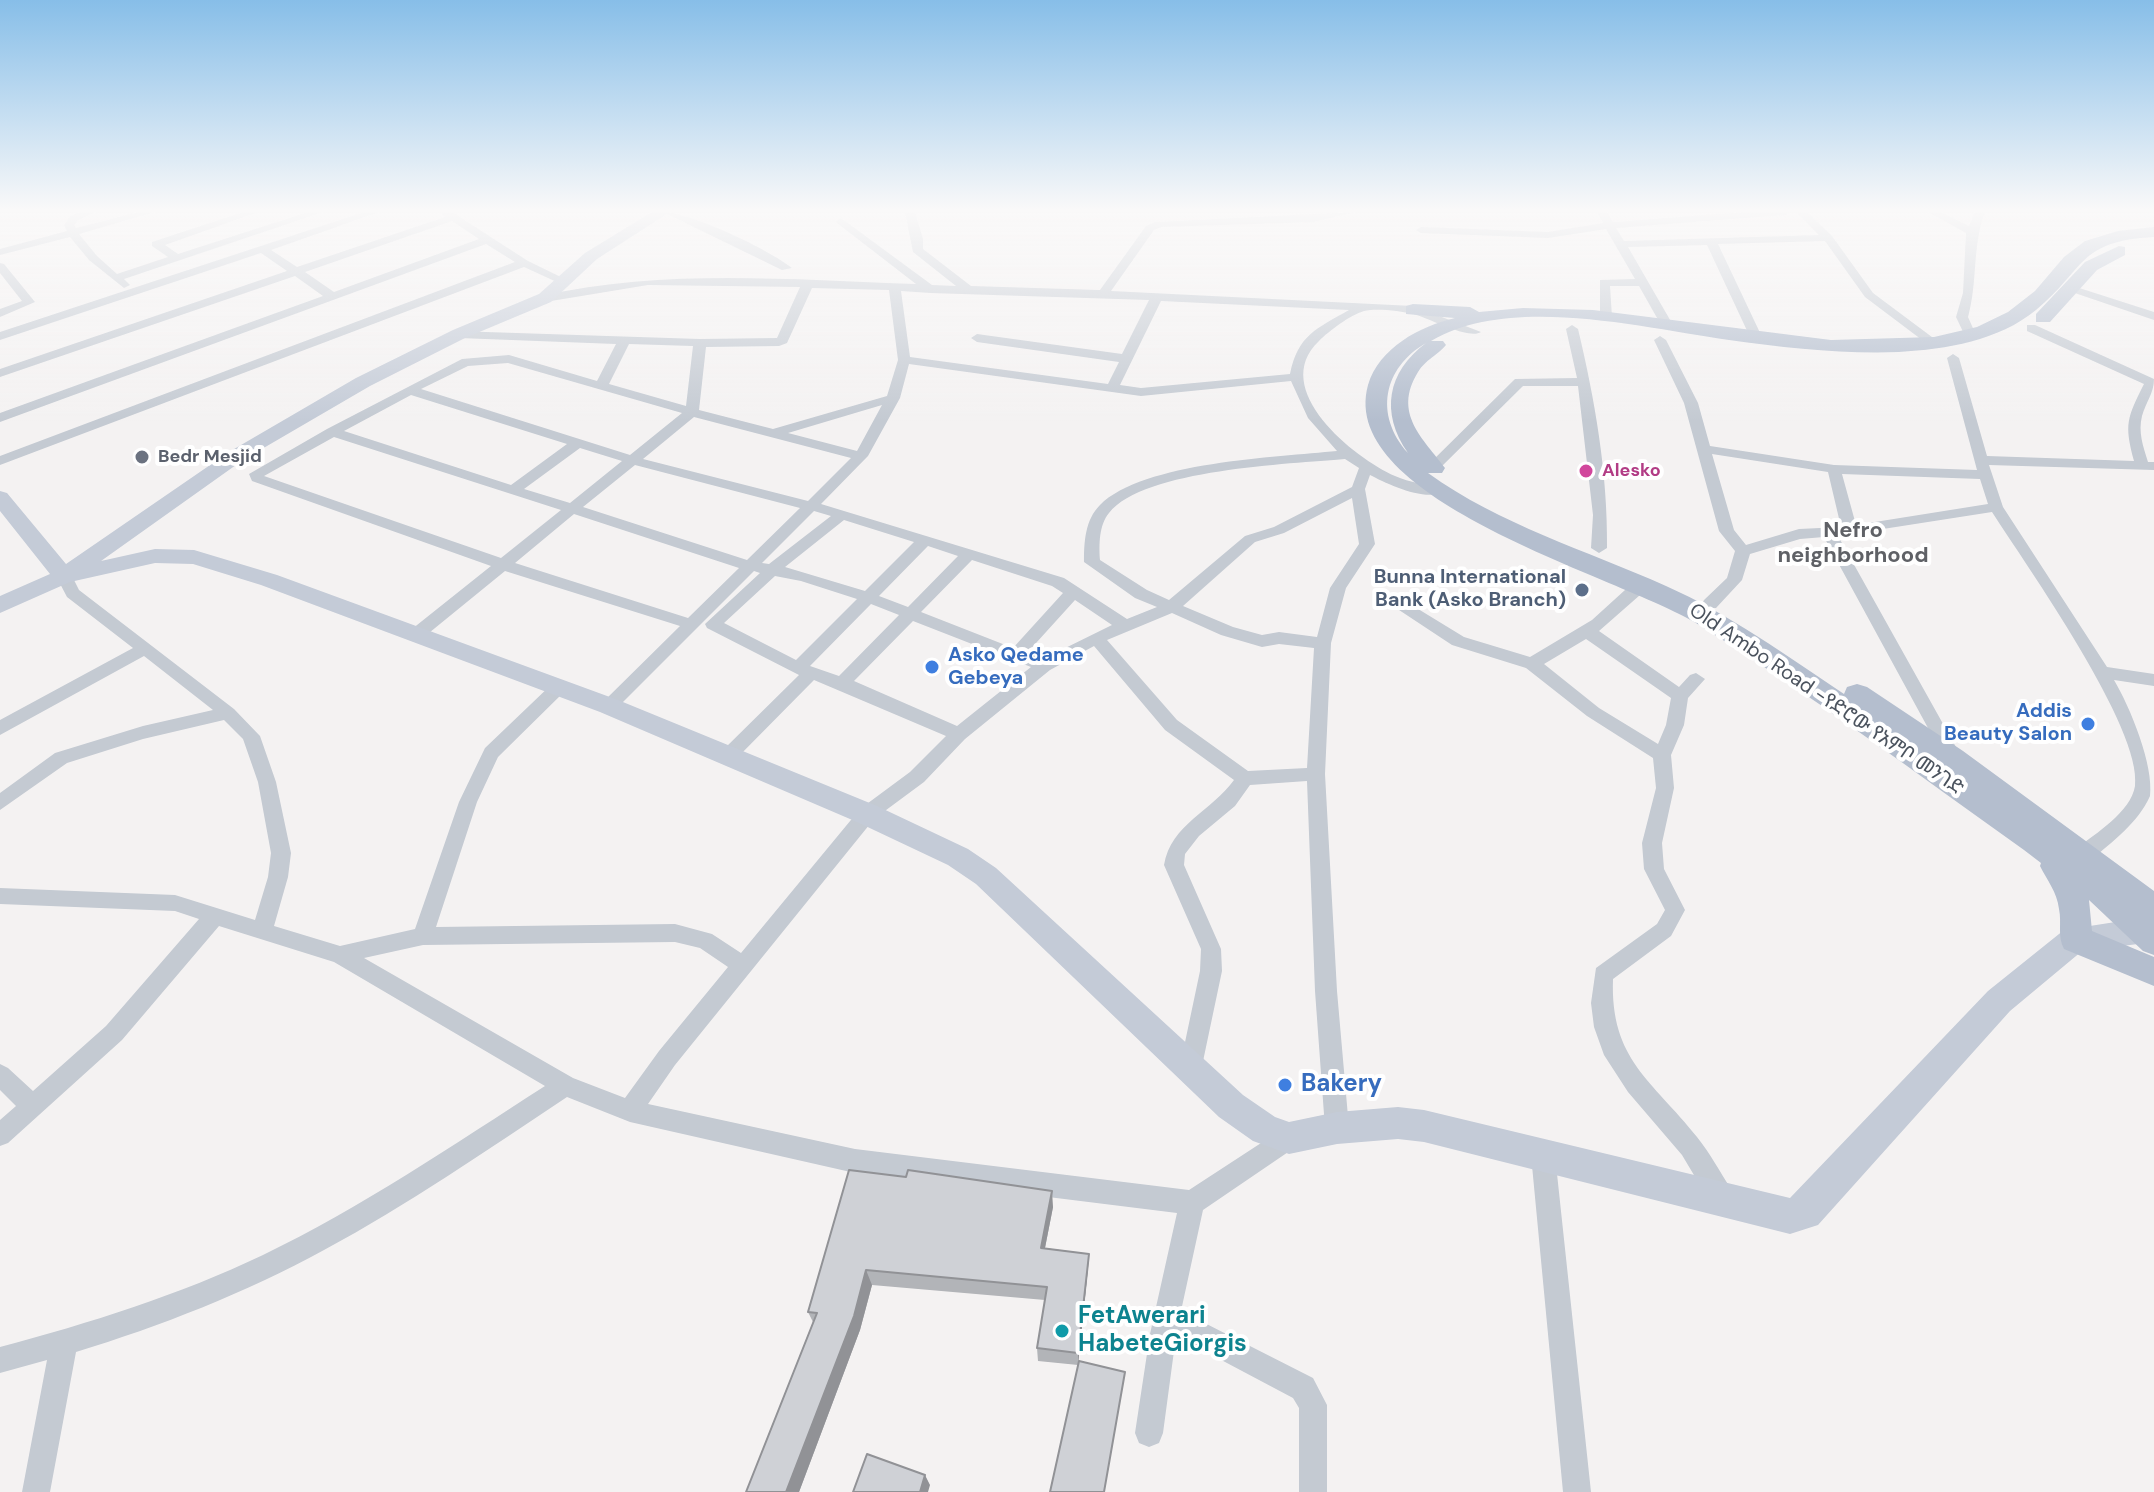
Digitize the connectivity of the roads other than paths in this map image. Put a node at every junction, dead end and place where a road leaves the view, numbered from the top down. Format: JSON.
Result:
{"nodes":[{"id":1,"x":563,"y":281,"type":"edge"},
{"id":2,"x":12,"y":282,"type":"edge"},
{"id":3,"x":119,"y":282,"type":"edge"},
{"id":4,"x":164,"y":282,"type":"edge"},
{"id":5,"x":265,"y":282,"type":"edge"},
{"id":6,"x":311,"y":282,"type":"edge"},
{"id":7,"x":372,"y":282,"type":"edge"},
{"id":8,"x":475,"y":282,"type":"edge"},
{"id":9,"x":920,"y":282,"type":"edge"},
{"id":10,"x":958,"y":282,"type":"edge"},
{"id":11,"x":1112,"y":282,"type":"edge"},
{"id":12,"x":1730,"y":282,"type":"edge"},
{"id":13,"x":1859,"y":282,"type":"edge"},
{"id":14,"x":1970,"y":282,"type":"edge"},
{"id":15,"x":2051,"y":282,"type":"edge"},
{"id":16,"x":2079,"y":282,"type":"edge"},
{"id":17,"x":1642,"y":283,"type":"joint"},
{"id":18,"x":807,"y":285,"type":"junction"},
{"id":19,"x":16,"y":286,"type":"junction"},
{"id":20,"x":2073,"y":289,"type":"junction"},
{"id":21,"x":895,"y":290,"type":"junction"},
{"id":22,"x":931,"y":290,"type":"junction"},
{"id":23,"x":0,"y":291,"type":"edge"},
{"id":24,"x":970,"y":291,"type":"junction"},
{"id":25,"x":132,"y":292,"type":"junction"},
{"id":26,"x":1103,"y":294,"type":"junction"},
{"id":27,"x":332,"y":296,"type":"junction"},
{"id":28,"x":1157,"y":296,"type":"junction"},
{"id":29,"x":545,"y":298,"type":"junction"},
{"id":30,"x":1361,"y":308,"type":"junction"},
{"id":31,"x":1405,"y":312,"type":"junction"},
{"id":32,"x":0,"y":313,"type":"edge"},
{"id":33,"x":1494,"y":315,"type":"junction"},
{"id":34,"x":2154,"y":316,"type":"edge"},
{"id":35,"x":1606,"y":317,"type":"junction"},
{"id":36,"x":2031,"y":328,"type":"junction"},
{"id":37,"x":1572,"y":329,"type":"junction"},
{"id":38,"x":1456,"y":331,"type":"junction"},
{"id":39,"x":1664,"y":332,"type":"junction"},
{"id":40,"x":459,"y":334,"type":"junction"},
{"id":41,"x":1970,"y":335,"type":"junction"},
{"id":42,"x":0,"y":336,"type":"edge"},
{"id":43,"x":1756,"y":337,"type":"junction"},
{"id":44,"x":977,"y":338,"type":"dead end"},
{"id":45,"x":624,"y":341,"type":"junction"},
{"id":46,"x":700,"y":343,"type":"junction"},
{"id":47,"x":1934,"y":343,"type":"junction"},
{"id":48,"x":1410,"y":344,"type":"junction"},
{"id":49,"x":1953,"y":358,"type":"junction"},
{"id":50,"x":1128,"y":359,"type":"junction"},
{"id":51,"x":904,"y":360,"type":"junction"},
{"id":52,"x":0,"y":373,"type":"edge"},
{"id":53,"x":1296,"y":377,"type":"junction"},
{"id":54,"x":1584,"y":382,"type":"junction"},
{"id":55,"x":601,"y":386,"type":"junction"},
{"id":56,"x":1112,"y":389,"type":"junction"},
{"id":57,"x":410,"y":390,"type":"junction"},
{"id":58,"x":2150,"y":394,"type":"edge"},
{"id":59,"x":893,"y":398,"type":"junction"},
{"id":60,"x":692,"y":412,"type":"junction"},
{"id":61,"x":0,"y":418,"type":"edge"},
{"id":62,"x":332,"y":432,"type":"junction"},
{"id":63,"x":771,"y":434,"type":"junction"},
{"id":64,"x":578,"y":443,"type":"junction"},
{"id":65,"x":1705,"y":449,"type":"junction"},
{"id":66,"x":1349,"y":454,"type":"junction"},
{"id":67,"x":861,"y":456,"type":"junction"},
{"id":68,"x":632,"y":460,"type":"junction"},
{"id":69,"x":0,"y":461,"type":"edge"},
{"id":70,"x":1367,"y":465,"type":"junction"},
{"id":71,"x":2148,"y":466,"type":"edge"},
{"id":72,"x":1433,"y":467,"type":"junction"},
{"id":73,"x":1983,"y":468,"type":"junction"},
{"id":74,"x":1834,"y":469,"type":"junction"},
{"id":75,"x":1358,"y":489,"type":"junction"},
{"id":76,"x":513,"y":490,"type":"junction"},
{"id":77,"x":1437,"y":491,"type":"junction"},
{"id":78,"x":0,"y":497,"type":"edge"},
{"id":79,"x":1996,"y":507,"type":"junction"},
{"id":80,"x":810,"y":508,"type":"junction"},
{"id":81,"x":569,"y":510,"type":"junction"},
{"id":82,"x":842,"y":514,"type":"junction"},
{"id":83,"x":1828,"y":531,"type":"junction"},
{"id":84,"x":1850,"y":531,"type":"junction"},
{"id":85,"x":926,"y":539,"type":"junction"},
{"id":86,"x":1599,"y":548,"type":"junction"},
{"id":87,"x":1743,"y":551,"type":"junction"},
{"id":88,"x":969,"y":554,"type":"junction"},
{"id":89,"x":501,"y":564,"type":"junction"},
{"id":90,"x":751,"y":566,"type":"junction"},
{"id":91,"x":772,"y":570,"type":"junction"},
{"id":92,"x":64,"y":576,"type":"junction"},
{"id":93,"x":1642,"y":584,"type":"junction"},
{"id":94,"x":1074,"y":591,"type":"junction"},
{"id":95,"x":866,"y":597,"type":"junction"},
{"id":96,"x":1,"y":604,"type":"edge"},
{"id":97,"x":1710,"y":604,"type":"junction"},
{"id":98,"x":1170,"y":608,"type":"junction"},
{"id":99,"x":1404,"y":608,"type":"dead end"},
{"id":100,"x":911,"y":613,"type":"junction"},
{"id":101,"x":691,"y":624,"type":"junction"},
{"id":102,"x":1127,"y":627,"type":"junction"},
{"id":103,"x":1587,"y":631,"type":"junction"},
{"id":104,"x":418,"y":633,"type":"junction"},
{"id":105,"x":1096,"y":638,"type":"junction"},
{"id":106,"x":1323,"y":643,"type":"junction"},
{"id":107,"x":146,"y":648,"type":"junction"},
{"id":108,"x":1016,"y":655,"type":"junction"},
{"id":109,"x":1532,"y":664,"type":"junction"},
{"id":110,"x":1044,"y":666,"type":"junction"},
{"id":111,"x":805,"y":670,"type":"junction"},
{"id":112,"x":2101,"y":672,"type":"junction"},
{"id":113,"x":1696,"y":679,"type":"dead end"},
{"id":114,"x":2154,"y":680,"type":"edge"},
{"id":115,"x":842,"y":683,"type":"junction"},
{"id":116,"x":559,"y":687,"type":"junction"},
{"id":117,"x":1680,"y":696,"type":"junction"},
{"id":118,"x":609,"y":706,"type":"junction"},
{"id":119,"x":228,"y":713,"type":"junction"},
{"id":120,"x":0,"y":728,"type":"edge"},
{"id":121,"x":959,"y":734,"type":"junction"},
{"id":122,"x":1662,"y":755,"type":"junction"},
{"id":123,"x":728,"y":756,"type":"junction"},
{"id":124,"x":1953,"y":758,"type":"junction"},
{"id":125,"x":1316,"y":774,"type":"junction"},
{"id":126,"x":1245,"y":778,"type":"junction"},
{"id":127,"x":9,"y":785,"type":"edge"},
{"id":128,"x":2149,"y":790,"type":"edge"},
{"id":129,"x":0,"y":803,"type":"edge"},
{"id":130,"x":867,"y":814,"type":"junction"},
{"id":131,"x":2041,"y":846,"type":"junction"},
{"id":132,"x":2084,"y":854,"type":"junction"},
{"id":133,"x":0,"y":896,"type":"edge"},
{"id":134,"x":216,"y":914,"type":"junction"},
{"id":135,"x":2151,"y":927,"type":"edge"},
{"id":136,"x":262,"y":931,"type":"junction"},
{"id":137,"x":423,"y":936,"type":"junction"},
{"id":138,"x":2075,"y":939,"type":"junction"},
{"id":139,"x":340,"y":955,"type":"junction"},
{"id":140,"x":742,"y":965,"type":"junction"},
{"id":141,"x":2154,"y":972,"type":"edge"},
{"id":142,"x":1191,"y":1066,"type":"junction"},
{"id":143,"x":0,"y":1075,"type":"edge"},
{"id":144,"x":565,"y":1086,"type":"junction"},
{"id":145,"x":32,"y":1106,"type":"junction"},
{"id":146,"x":630,"y":1111,"type":"junction"},
{"id":147,"x":1337,"y":1128,"type":"junction"},
{"id":148,"x":0,"y":1135,"type":"edge"},
{"id":149,"x":1289,"y":1138,"type":"junction"},
{"id":150,"x":1543,"y":1155,"type":"junction"},
{"id":151,"x":1724,"y":1202,"type":"junction"},
{"id":152,"x":1192,"y":1203,"type":"junction"},
{"id":153,"x":1169,"y":1319,"type":"junction"},
{"id":154,"x":64,"y":1343,"type":"junction"},
{"id":155,"x":0,"y":1360,"type":"edge"},
{"id":156,"x":1149,"y":1433,"type":"dead end"},
{"id":157,"x":36,"y":1492,"type":"edge"},
{"id":158,"x":1313,"y":1492,"type":"edge"},
{"id":159,"x":1577,"y":1492,"type":"edge"}],
"edges":[{"from":1,"to":29,"type":"main road"},
{"from":2,"to":19,"type":"street"},
{"from":3,"to":25,"type":"street"},
{"from":4,"to":25,"type":"street"},
{"from":5,"to":52,"type":"street"},
{"from":6,"to":27,"type":"street"},
{"from":7,"to":27,"type":"street"},
{"from":8,"to":69,"type":"street"},
{"from":9,"to":22,"type":"street"},
{"from":10,"to":24,"type":"street"},
{"from":11,"to":26,"type":"street"},
{"from":12,"to":43,"type":"street"},
{"from":13,"to":47,"type":"street"},
{"from":14,"to":41,"type":"street"},
{"from":15,"to":41,"type":"main road","name":"Old Ambo Road -የድሮው የአምቦ መንገድ"},
{"from":16,"to":20,"type":"main road","name":"Old Ambo Road -የድሮው የአምቦ መንገድ"},
{"from":17,"to":35,"type":"street"},
{"from":17,"to":39,"type":"street"},
{"from":18,"to":21,"type":"street"},
{"from":18,"to":29,"type":"street"},
{"from":18,"to":46,"type":"street"},
{"from":19,"to":23,"type":"street"},
{"from":19,"to":32,"type":"street"},
{"from":20,"to":34,"type":"street"},
{"from":20,"to":36,"type":"main road","name":"Old Ambo Road -የድሮው የአምቦ መንገድ"},
{"from":21,"to":22,"type":"street"},
{"from":21,"to":51,"type":"street"},
{"from":22,"to":24,"type":"street"},
{"from":24,"to":26,"type":"street"},
{"from":25,"to":42,"type":"street"},
{"from":26,"to":28,"type":"street"},
{"from":27,"to":61,"type":"street"},
{"from":28,"to":30,"type":"street"},
{"from":28,"to":50,"type":"street"},
{"from":29,"to":40,"type":"main road"},
{"from":30,"to":31,"type":"street"},
{"from":30,"to":53,"type":"street"},
{"from":31,"to":33,"type":"main road"},
{"from":31,"to":38,"type":"street"},
{"from":31,"to":48,"type":"main road"},
{"from":33,"to":35,"type":"main road","name":"Old Ambo Road -የድሮው የአምቦ መንገድ"},
{"from":33,"to":38,"type":"main road","name":"Old Ambo Road -የድሮው የአምቦ መንገድ"},
{"from":35,"to":39,"type":"main road","name":"Old Ambo Road -የድሮው የአምቦ መንገድ"},
{"from":36,"to":49,"type":"main road","name":"Old Ambo Road -የድሮው የአምቦ መንገድ"},
{"from":36,"to":58,"type":"street"},
{"from":37,"to":38,"type":"main road","name":"Old Ambo Road -የድሮው የአምቦ መንገድ"},
{"from":37,"to":39,"type":"main road","name":"Old Ambo Road -የድሮው የአምቦ መንገድ"},
{"from":37,"to":54,"type":"street"},
{"from":38,"to":48,"type":"main road","name":"Old Ambo Road -የድሮው የአምቦ መንገድ"},
{"from":38,"to":72,"type":"main road","name":"Old Ambo Road -የድሮው የአምቦ መንገድ"},
{"from":39,"to":43,"type":"main road","name":"Old Ambo Road -የድሮው የአምቦ መንገድ"},
{"from":39,"to":49,"type":"main road","name":"Old Ambo Road -የድሮው የአምቦ መንገድ"},
{"from":39,"to":65,"type":"street"},
{"from":40,"to":45,"type":"street"},
{"from":40,"to":92,"type":"main road"},
{"from":41,"to":47,"type":"main road","name":"Old Ambo Road -የድሮው የአምቦ መንገድ"},
{"from":43,"to":47,"type":"main road","name":"Old Ambo Road -የድሮው የአምቦ መንገድ"},
{"from":44,"to":50,"type":"street"},
{"from":45,"to":46,"type":"street"},
{"from":45,"to":55,"type":"street"},
{"from":46,"to":60,"type":"street"},
{"from":48,"to":77,"type":"main road","name":"Old Ambo Road -የድሮው የአምቦ መንገድ"},
{"from":49,"to":73,"type":"street"},
{"from":50,"to":56,"type":"street"},
{"from":51,"to":56,"type":"street"},
{"from":51,"to":59,"type":"street"},
{"from":53,"to":56,"type":"street"},
{"from":53,"to":66,"type":"street"},
{"from":54,"to":72,"type":"street"},
{"from":54,"to":86,"type":"street"},
{"from":55,"to":57,"type":"street"},
{"from":55,"to":60,"type":"street"},
{"from":57,"to":62,"type":"street"},
{"from":57,"to":64,"type":"street"},
{"from":58,"to":71,"type":"street"},
{"from":59,"to":63,"type":"street"},
{"from":59,"to":67,"type":"street"},
{"from":60,"to":63,"type":"street"},
{"from":60,"to":68,"type":"street"},
{"from":62,"to":76,"type":"street"},
{"from":62,"to":89,"type":"street"},
{"from":63,"to":67,"type":"street"},
{"from":64,"to":68,"type":"street"},
{"from":64,"to":76,"type":"street"},
{"from":65,"to":74,"type":"street"},
{"from":65,"to":87,"type":"street"},
{"from":66,"to":70,"type":"street"},
{"from":66,"to":98,"type":"street"},
{"from":67,"to":80,"type":"street"},
{"from":68,"to":80,"type":"street"},
{"from":68,"to":81,"type":"street"},
{"from":70,"to":75,"type":"street"},
{"from":70,"to":77,"type":"street"},
{"from":71,"to":73,"type":"street"},
{"from":72,"to":86,"type":"main road","name":"Old Ambo Road -የድሮው የአምቦ መንገድ"},
{"from":73,"to":74,"type":"street"},
{"from":73,"to":79,"type":"street"},
{"from":74,"to":84,"type":"street"},
{"from":75,"to":98,"type":"street"},
{"from":75,"to":106,"type":"street"},
{"from":76,"to":81,"type":"street"},
{"from":77,"to":93,"type":"main road","name":"Old Ambo Road -የድሮው የአምቦ መንገድ"},
{"from":78,"to":92,"type":"main road"},
{"from":79,"to":84,"type":"street"},
{"from":79,"to":112,"type":"street"},
{"from":80,"to":82,"type":"street"},
{"from":80,"to":90,"type":"street"},
{"from":81,"to":89,"type":"street"},
{"from":81,"to":90,"type":"street"},
{"from":82,"to":85,"type":"street"},
{"from":82,"to":91,"type":"street"},
{"from":83,"to":84,"type":"street"},
{"from":83,"to":87,"type":"street"},
{"from":83,"to":124,"type":"street"},
{"from":85,"to":88,"type":"street"},
{"from":85,"to":95,"type":"street"},
{"from":86,"to":97,"type":"main road","name":"Old Ambo Road -የድሮው የአምቦ መንገድ"},
{"from":87,"to":97,"type":"street"},
{"from":88,"to":94,"type":"street"},
{"from":88,"to":100,"type":"street"},
{"from":89,"to":101,"type":"street"},
{"from":89,"to":104,"type":"street"},
{"from":90,"to":91,"type":"street"},
{"from":90,"to":101,"type":"street"},
{"from":91,"to":95,"type":"street"},
{"from":91,"to":111,"type":"street"},
{"from":92,"to":96,"type":"main road"},
{"from":92,"to":104,"type":"main road"},
{"from":92,"to":107,"type":"street"},
{"from":93,"to":103,"type":"street"},
{"from":93,"to":131,"type":"main road","name":"Old Ambo Road -የድሮው የአምቦ መንገድ"},
{"from":94,"to":102,"type":"street"},
{"from":94,"to":108,"type":"street"},
{"from":95,"to":100,"type":"street"},
{"from":95,"to":111,"type":"street"},
{"from":97,"to":124,"type":"main road","name":"Old Ambo Road -የድሮው የአምቦ መንገድ"},
{"from":98,"to":102,"type":"street"},
{"from":98,"to":106,"type":"street"},
{"from":99,"to":109,"type":"street"},
{"from":100,"to":108,"type":"street"},
{"from":100,"to":115,"type":"street"},
{"from":101,"to":118,"type":"street"},
{"from":102,"to":105,"type":"street"},
{"from":103,"to":109,"type":"street"},
{"from":103,"to":117,"type":"street"},
{"from":104,"to":116,"type":"main road"},
{"from":105,"to":110,"type":"street"},
{"from":105,"to":126,"type":"street"},
{"from":106,"to":125,"type":"street"},
{"from":107,"to":119,"type":"street"},
{"from":107,"to":120,"type":"street"},
{"from":108,"to":110,"type":"street"},
{"from":109,"to":122,"type":"street"},
{"from":110,"to":121,"type":"street"},
{"from":111,"to":115,"type":"street"},
{"from":111,"to":123,"type":"street"},
{"from":112,"to":114,"type":"street"},
{"from":112,"to":128,"type":"street"},
{"from":113,"to":117,"type":"street"},
{"from":115,"to":121,"type":"street"},
{"from":116,"to":118,"type":"main road"},
{"from":116,"to":137,"type":"street"},
{"from":117,"to":122,"type":"street"},
{"from":118,"to":123,"type":"main road"},
{"from":119,"to":127,"type":"street"},
{"from":119,"to":136,"type":"street"},
{"from":121,"to":130,"type":"street"},
{"from":122,"to":151,"type":"street"},
{"from":123,"to":130,"type":"main road"},
{"from":124,"to":132,"type":"main road","name":"Old Ambo Road -የድሮው የአምቦ መንገድ"},
{"from":125,"to":126,"type":"street"},
{"from":125,"to":147,"type":"street"},
{"from":126,"to":142,"type":"street"},
{"from":127,"to":129,"type":"street"},
{"from":128,"to":132,"type":"street"},
{"from":130,"to":140,"type":"street"},
{"from":130,"to":142,"type":"main road"},
{"from":131,"to":135,"type":"main road","name":"Old Ambo Road -የድሮው የአምቦ መንገድ"},
{"from":131,"to":138,"type":"main road"},
{"from":132,"to":135,"type":"main road","name":"Old Ambo Road -የድሮው የአምቦ መንገድ"},
{"from":133,"to":134,"type":"street"},
{"from":134,"to":136,"type":"street"},
{"from":134,"to":145,"type":"street"},
{"from":135,"to":138,"type":"main road"},
{"from":136,"to":139,"type":"street"},
{"from":137,"to":139,"type":"street"},
{"from":137,"to":140,"type":"street"},
{"from":138,"to":141,"type":"main road"},
{"from":138,"to":151,"type":"main road"},
{"from":139,"to":144,"type":"street"},
{"from":140,"to":146,"type":"street"},
{"from":142,"to":149,"type":"main road"},
{"from":143,"to":145,"type":"street"},
{"from":144,"to":146,"type":"street"},
{"from":144,"to":154,"type":"street"},
{"from":145,"to":148,"type":"street"},
{"from":146,"to":152,"type":"street"},
{"from":147,"to":149,"type":"main road"},
{"from":147,"to":150,"type":"main road"},
{"from":149,"to":152,"type":"street"},
{"from":150,"to":151,"type":"main road"},
{"from":150,"to":159,"type":"street"},
{"from":152,"to":153,"type":"street"},
{"from":153,"to":156,"type":"street"},
{"from":153,"to":158,"type":"street"},
{"from":154,"to":155,"type":"street"},
{"from":154,"to":157,"type":"street"}]}
